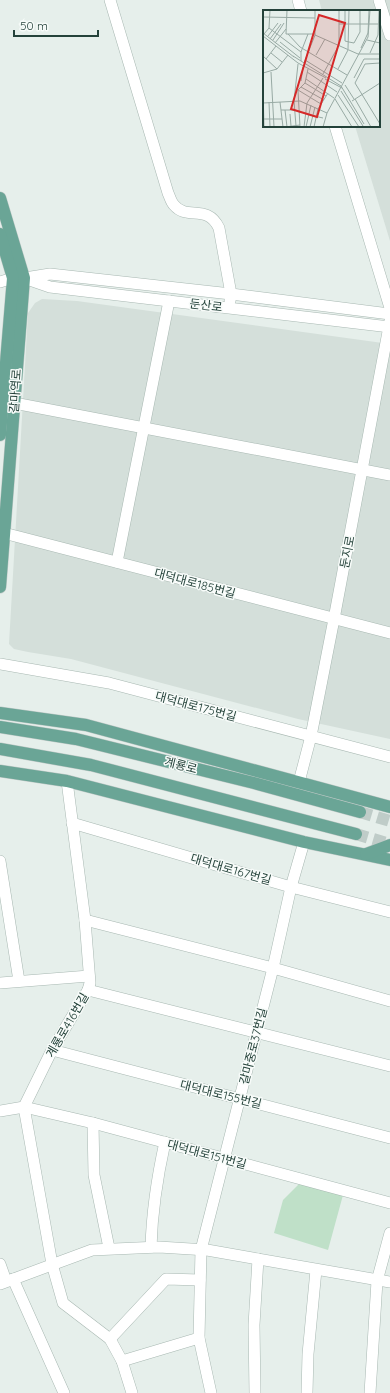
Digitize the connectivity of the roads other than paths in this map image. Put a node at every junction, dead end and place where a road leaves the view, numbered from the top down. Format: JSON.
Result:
{"nodes":[{"id":1,"x":110,"y":0,"type":"edge"},
{"id":2,"x":298,"y":0,"type":"edge"},
{"id":3,"x":379,"y":0,"type":"edge"},
{"id":4,"x":301,"y":10,"type":"edge"},
{"id":5,"x":384,"y":12,"type":"edge"},
{"id":6,"x":390,"y":35,"type":"edge"},
{"id":7,"x":335,"y":127,"type":"edge"},
{"id":8,"x":0,"y":198,"type":"edge"},
{"id":9,"x":0,"y":234,"type":"edge"},
{"id":10,"x":18,"y":278,"type":"junction"},
{"id":11,"x":0,"y":282,"type":"edge"},
{"id":12,"x":230,"y":294,"type":"junction"},
{"id":13,"x":169,"y":301,"type":"junction"},
{"id":14,"x":229,"y":308,"type":"junction"},
{"id":15,"x":390,"y":308,"type":"edge"},
{"id":16,"x":390,"y":314,"type":"edge"},
{"id":17,"x":389,"y":325,"type":"edge"},
{"id":18,"x":14,"y":403,"type":"junction"},
{"id":19,"x":144,"y":428,"type":"junction"},
{"id":20,"x":0,"y":435,"type":"edge"},
{"id":21,"x":363,"y":470,"type":"junction"},
{"id":22,"x":390,"y":475,"type":"edge"},
{"id":23,"x":2,"y":532,"type":"edge"},
{"id":24,"x":117,"y":562,"type":"junction"},
{"id":25,"x":0,"y":587,"type":"edge"},
{"id":26,"x":334,"y":619,"type":"junction"},
{"id":27,"x":390,"y":633,"type":"edge"},
{"id":28,"x":0,"y":664,"type":"edge"},
{"id":29,"x":0,"y":713,"type":"edge"},
{"id":30,"x":0,"y":727,"type":"edge"},
{"id":31,"x":311,"y":736,"type":"junction"},
{"id":32,"x":0,"y":749,"type":"edge"},
{"id":33,"x":390,"y":757,"type":"edge"},
{"id":34,"x":0,"y":771,"type":"edge"},
{"id":35,"x":67,"y":781,"type":"junction"},
{"id":36,"x":299,"y":782,"type":"junction"},
{"id":37,"x":390,"y":807,"type":"edge"},
{"id":38,"x":360,"y":812,"type":"tunnel mouth"},
{"id":39,"x":72,"y":823,"type":"junction"},
{"id":40,"x":356,"y":834,"type":"tunnel mouth"},
{"id":41,"x":304,"y":842,"type":"junction"},
{"id":42,"x":390,"y":845,"type":"edge"},
{"id":43,"x":364,"y":855,"type":"junction"},
{"id":44,"x":390,"y":860,"type":"edge"},
{"id":45,"x":0,"y":861,"type":"edge"},
{"id":46,"x":1,"y":873,"type":"edge"},
{"id":47,"x":291,"y":887,"type":"junction"},
{"id":48,"x":390,"y":912,"type":"edge"},
{"id":49,"x":85,"y":920,"type":"junction"},
{"id":50,"x":273,"y":968,"type":"junction"},
{"id":51,"x":89,"y":976,"type":"junction"},
{"id":52,"x":19,"y":981,"type":"junction"},
{"id":53,"x":0,"y":983,"type":"edge"},
{"id":54,"x":88,"y":990,"type":"junction"},
{"id":55,"x":390,"y":1001,"type":"edge"},
{"id":56,"x":256,"y":1032,"type":"junction"},
{"id":57,"x":52,"y":1050,"type":"junction"},
{"id":58,"x":390,"y":1066,"type":"edge"},
{"id":59,"x":240,"y":1098,"type":"junction"},
{"id":60,"x":24,"y":1107,"type":"junction"},
{"id":61,"x":0,"y":1111,"type":"edge"},
{"id":62,"x":93,"y":1123,"type":"junction"},
{"id":63,"x":390,"y":1138,"type":"edge"},
{"id":64,"x":165,"y":1142,"type":"junction"},
{"id":65,"x":224,"y":1158,"type":"junction"},
{"id":66,"x":390,"y":1203,"type":"edge"},
{"id":67,"x":390,"y":1233,"type":"edge"},
{"id":68,"x":151,"y":1247,"type":"junction"},
{"id":69,"x":109,"y":1248,"type":"junction"},
{"id":70,"x":201,"y":1250,"type":"junction"},
{"id":71,"x":258,"y":1259,"type":"junction"},
{"id":72,"x":0,"y":1264,"type":"edge"},
{"id":73,"x":52,"y":1264,"type":"junction"},
{"id":74,"x":316,"y":1270,"type":"junction"},
{"id":75,"x":200,"y":1280,"type":"junction"},
{"id":76,"x":6,"y":1281,"type":"edge"},
{"id":77,"x":377,"y":1281,"type":"junction"},
{"id":78,"x":390,"y":1282,"type":"edge"},
{"id":79,"x":199,"y":1338,"type":"junction"},
{"id":80,"x":110,"y":1339,"type":"junction"},
{"id":81,"x":122,"y":1361,"type":"junction"},
{"id":82,"x":64,"y":1393,"type":"edge"},
{"id":83,"x":132,"y":1393,"type":"edge"},
{"id":84,"x":211,"y":1393,"type":"edge"},
{"id":85,"x":255,"y":1393,"type":"edge"},
{"id":86,"x":307,"y":1393,"type":"edge"},
{"id":87,"x":370,"y":1393,"type":"edge"}],
"edges":[{"from":1,"to":12,"type":"street"},
{"from":2,"to":4,"type":"street"},
{"from":3,"to":5,"type":"street"},
{"from":5,"to":6,"type":"street"},
{"from":7,"to":15,"type":"street"},
{"from":8,"to":10,"type":"main road","name":"갈마역로"},
{"from":9,"to":10,"type":"main road","name":"갈마역로"},
{"from":10,"to":11,"type":"street"},
{"from":10,"to":12,"type":"street","name":"둔산로"},
{"from":10,"to":13,"type":"street","name":"둔산로"},
{"from":10,"to":18,"type":"main road","name":"갈마역로"},
{"from":10,"to":20,"type":"main road","name":"갈마역로"},
{"from":12,"to":14,"type":"street"},
{"from":12,"to":16,"type":"street","name":"둔산로"},
{"from":13,"to":14,"type":"street","name":"둔산로"},
{"from":13,"to":19,"type":"street"},
{"from":14,"to":17,"type":"street","name":"둔산로"},
{"from":17,"to":21,"type":"street","name":"둔지로"},
{"from":18,"to":19,"type":"street"},
{"from":18,"to":23,"type":"main road","name":"갈마역로"},
{"from":19,"to":21,"type":"street"},
{"from":19,"to":24,"type":"street"},
{"from":21,"to":22,"type":"street"},
{"from":21,"to":26,"type":"street","name":"둔지로"},
{"from":23,"to":24,"type":"street","name":"대덕대로185번길"},
{"from":23,"to":25,"type":"main road","name":"갈마역로"},
{"from":24,"to":26,"type":"street","name":"대덕대로185번길"},
{"from":26,"to":27,"type":"street","name":"대덕대로185번길"},
{"from":26,"to":31,"type":"street","name":"둔지로"},
{"from":28,"to":31,"type":"street","name":"대덕대로175번길"},
{"from":29,"to":36,"type":"main road"},
{"from":30,"to":38,"type":"main road","name":"계룡로"},
{"from":31,"to":33,"type":"street","name":"대덕대로175번길"},
{"from":31,"to":36,"type":"street","name":"둔지로"},
{"from":32,"to":40,"type":"main road","name":"계룡로"},
{"from":34,"to":35,"type":"main road"},
{"from":35,"to":39,"type":"street","name":"계룡로416번길"},
{"from":35,"to":41,"type":"main road"},
{"from":36,"to":37,"type":"main road"},
{"from":39,"to":47,"type":"street","name":"대덕대로167번길"},
{"from":39,"to":49,"type":"street","name":"계룡로416번길"},
{"from":41,"to":43,"type":"main road"},
{"from":41,"to":47,"type":"street","name":"갈마중로37번길"},
{"from":42,"to":43,"type":"main road"},
{"from":43,"to":44,"type":"main road"},
{"from":45,"to":46,"type":"street"},
{"from":46,"to":52,"type":"street"},
{"from":47,"to":48,"type":"street","name":"대덕대로167번길"},
{"from":47,"to":50,"type":"street","name":"갈마중로37번길"},
{"from":49,"to":50,"type":"street"},
{"from":49,"to":51,"type":"street","name":"계룡로416번길"},
{"from":50,"to":55,"type":"street"},
{"from":50,"to":56,"type":"street","name":"갈마중로37번길"},
{"from":51,"to":52,"type":"street"},
{"from":51,"to":54,"type":"street","name":"계룡로416번길"},
{"from":52,"to":53,"type":"street"},
{"from":54,"to":56,"type":"street"},
{"from":54,"to":57,"type":"street","name":"계룡로416번길"},
{"from":56,"to":58,"type":"street"},
{"from":56,"to":59,"type":"street","name":"갈마중로37번길"},
{"from":57,"to":59,"type":"street","name":"대덕대로155번길"},
{"from":57,"to":60,"type":"street","name":"계룡로416번길"},
{"from":59,"to":63,"type":"street","name":"대덕대로155번길"},
{"from":59,"to":65,"type":"street","name":"갈마중로37번길"},
{"from":60,"to":61,"type":"street"},
{"from":60,"to":62,"type":"street","name":"대덕대로151번길"},
{"from":60,"to":73,"type":"street"},
{"from":62,"to":64,"type":"street","name":"대덕대로151번길"},
{"from":62,"to":69,"type":"street"},
{"from":64,"to":65,"type":"street","name":"대덕대로151번길"},
{"from":64,"to":68,"type":"street"},
{"from":65,"to":66,"type":"street","name":"대덕대로151번길"},
{"from":65,"to":70,"type":"street","name":"갈마중로37번길"},
{"from":67,"to":77,"type":"street"},
{"from":68,"to":69,"type":"street"},
{"from":68,"to":70,"type":"street"},
{"from":69,"to":73,"type":"street"},
{"from":70,"to":71,"type":"street"},
{"from":70,"to":75,"type":"street","name":"갈마중로37번길"},
{"from":71,"to":74,"type":"street"},
{"from":71,"to":85,"type":"street"},
{"from":72,"to":76,"type":"street"},
{"from":73,"to":76,"type":"street"},
{"from":73,"to":80,"type":"street"},
{"from":74,"to":77,"type":"street"},
{"from":74,"to":86,"type":"street"},
{"from":75,"to":79,"type":"street","name":"갈마중로37번길"},
{"from":75,"to":80,"type":"street"},
{"from":76,"to":82,"type":"street"},
{"from":77,"to":78,"type":"street"},
{"from":77,"to":87,"type":"street"},
{"from":79,"to":81,"type":"street"},
{"from":79,"to":84,"type":"street","name":"갈마중로37번길"},
{"from":80,"to":81,"type":"street"},
{"from":81,"to":83,"type":"street"}]}
